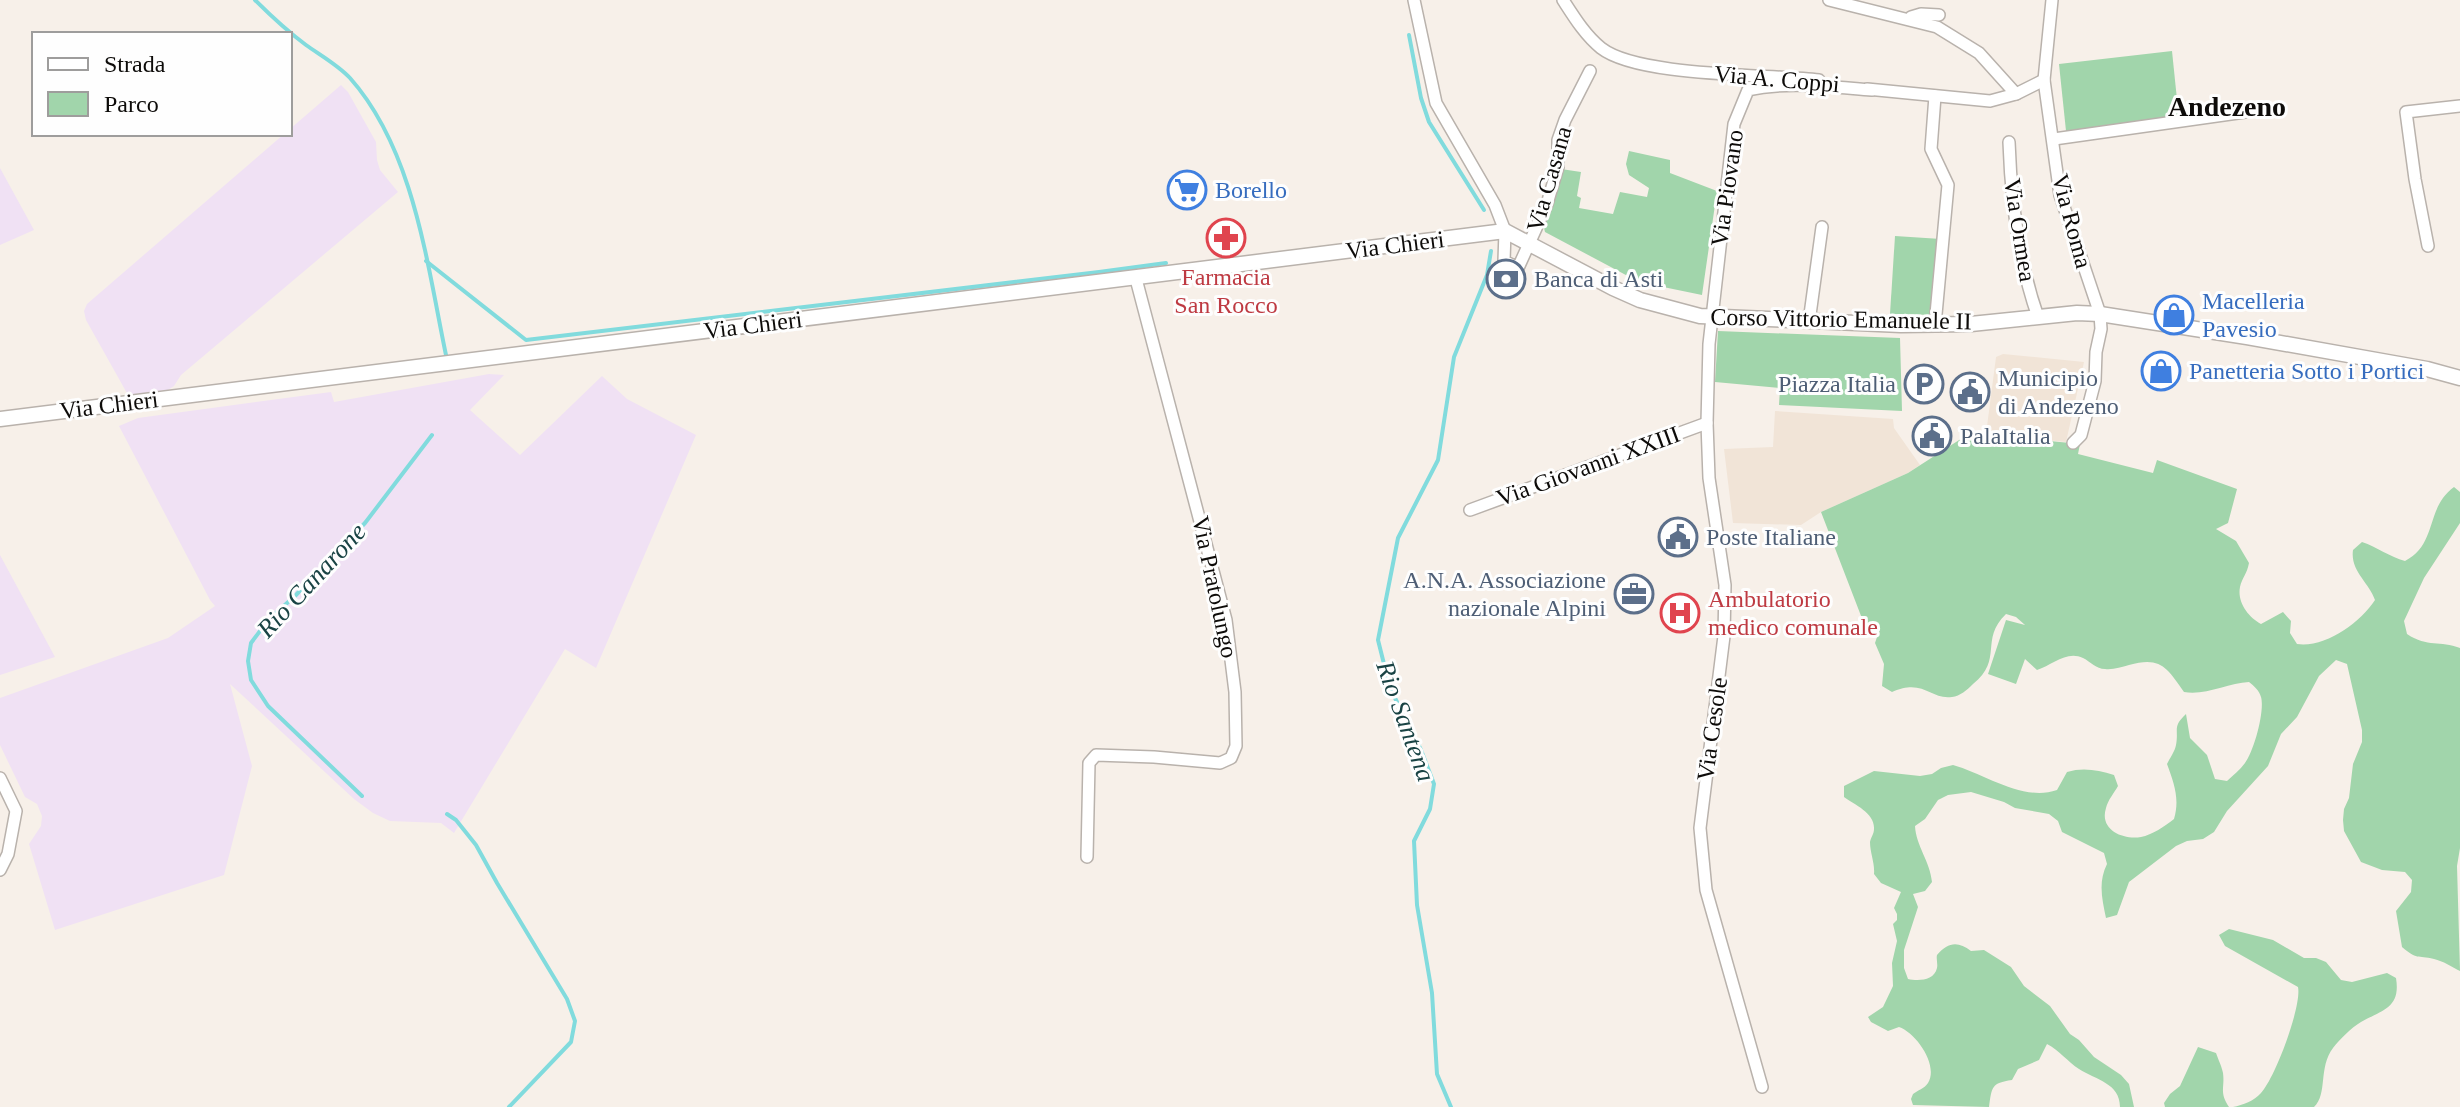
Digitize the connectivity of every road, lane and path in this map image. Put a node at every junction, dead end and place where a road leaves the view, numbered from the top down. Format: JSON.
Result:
{"nodes":[{"id":1,"x":1414,"y":0,"type":"edge"},
{"id":2,"x":1563,"y":0,"type":"edge"},
{"id":3,"x":1829,"y":0,"type":"edge"},
{"id":4,"x":2052,"y":0,"type":"edge"},
{"id":5,"x":1939,"y":15,"type":"dead end"},
{"id":6,"x":1906,"y":18,"type":"junction"},
{"id":7,"x":1590,"y":71,"type":"dead end"},
{"id":8,"x":2044,"y":80,"type":"junction"},
{"id":9,"x":1872,"y":90,"type":"junction"},
{"id":10,"x":2016,"y":94,"type":"junction"},
{"id":11,"x":1935,"y":96,"type":"junction"},
{"id":12,"x":2460,"y":106,"type":"edge"},
{"id":13,"x":2245,"y":112,"type":"dead end"},
{"id":14,"x":2054,"y":139,"type":"junction"},
{"id":15,"x":2009,"y":142,"type":"dead end"},
{"id":16,"x":1822,"y":227,"type":"dead end"},
{"id":17,"x":1505,"y":231,"type":"junction"},
{"id":18,"x":1530,"y":244,"type":"junction"},
{"id":19,"x":2428,"y":246,"type":"dead end"},
{"id":20,"x":1136,"y":279,"type":"junction"},
{"id":21,"x":2100,"y":314,"type":"junction"},
{"id":22,"x":1711,"y":317,"type":"junction"},
{"id":23,"x":2038,"y":317,"type":"junction"},
{"id":24,"x":1809,"y":322,"type":"junction"},
{"id":25,"x":1935,"y":325,"type":"junction"},
{"id":26,"x":2460,"y":378,"type":"edge"},
{"id":27,"x":0,"y":419,"type":"edge"},
{"id":28,"x":1707,"y":423,"type":"junction"},
{"id":29,"x":2073,"y":443,"type":"dead end"},
{"id":30,"x":1470,"y":510,"type":"dead end"},
{"id":31,"x":0,"y":778,"type":"edge"},
{"id":32,"x":1087,"y":857,"type":"dead end"},
{"id":33,"x":0,"y":870,"type":"edge"},
{"id":34,"x":1762,"y":1087,"type":"dead end"}],
"edges":[{"from":1,"to":17,"type":"street"},
{"from":2,"to":9,"type":"street","name":"Via A. Coppi"},
{"from":3,"to":6,"type":"street"},
{"from":4,"to":8,"type":"street","name":"Via Roma"},
{"from":5,"to":6,"type":"street"},
{"from":6,"to":10,"type":"street"},
{"from":7,"to":18,"type":"street","name":"Via Casana"},
{"from":8,"to":10,"type":"street"},
{"from":8,"to":14,"type":"street","name":"Via Roma"},
{"from":9,"to":11,"type":"street","name":"Via A. Coppi"},
{"from":9,"to":22,"type":"street","name":"Via Piovano"},
{"from":10,"to":11,"type":"street","name":"Via A. Coppi"},
{"from":11,"to":25,"type":"street"},
{"from":12,"to":19,"type":"street"},
{"from":13,"to":14,"type":"street"},
{"from":14,"to":21,"type":"street","name":"Via Roma"},
{"from":15,"to":23,"type":"street","name":"Via Ormea"},
{"from":16,"to":24,"type":"street"},
{"from":17,"to":18,"type":"main road","name":"Corso Vittorio Emanuele II"},
{"from":17,"to":18,"type":"street"},
{"from":17,"to":20,"type":"main road","name":"Via Chieri"},
{"from":18,"to":22,"type":"main road","name":"Corso Vittorio Emanuele II"},
{"from":20,"to":27,"type":"main road","name":"Via Chieri"},
{"from":20,"to":32,"type":"street","name":"Via Pratolungo"},
{"from":21,"to":23,"type":"main road","name":"Corso Vittorio Emanuele II"},
{"from":21,"to":26,"type":"main road","name":"Corso Vittorio Emanuele II"},
{"from":21,"to":29,"type":"street"},
{"from":22,"to":24,"type":"main road","name":"Corso Vittorio Emanuele II"},
{"from":22,"to":28,"type":"street","name":"Via Cesole"},
{"from":23,"to":25,"type":"main road","name":"Corso Vittorio Emanuele II"},
{"from":24,"to":25,"type":"main road","name":"Corso Vittorio Emanuele II"},
{"from":28,"to":30,"type":"street","name":"Via Giovanni XXIII"},
{"from":28,"to":34,"type":"street","name":"Via Cesole"},
{"from":31,"to":33,"type":"street"}]}
